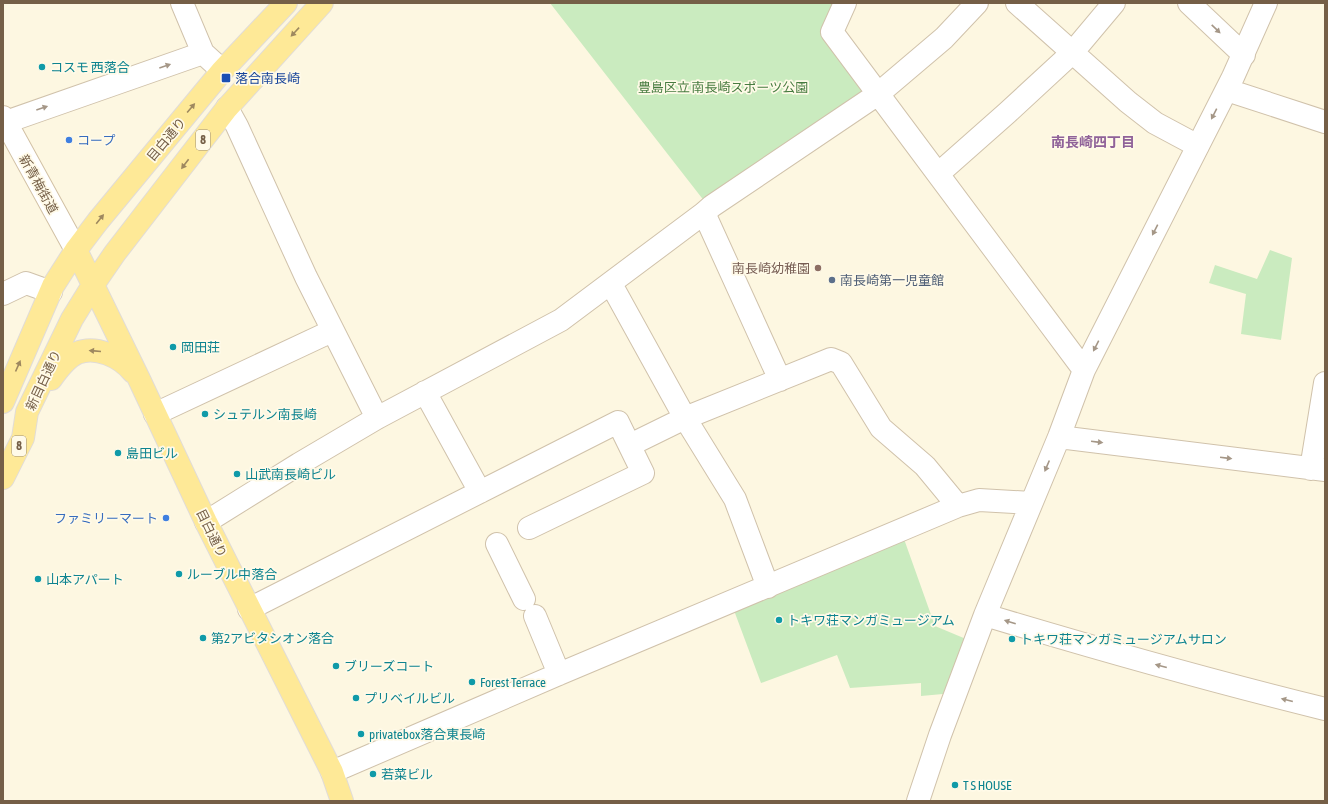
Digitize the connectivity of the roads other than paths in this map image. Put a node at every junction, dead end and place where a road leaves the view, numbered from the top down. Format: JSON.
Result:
{"nodes":[{"id":1,"x":182,"y":3,"type":"edge"},
{"id":2,"x":286,"y":3,"type":"edge"},
{"id":3,"x":322,"y":3,"type":"edge"},
{"id":4,"x":845,"y":3,"type":"edge"},
{"id":5,"x":977,"y":3,"type":"edge"},
{"id":6,"x":1017,"y":3,"type":"edge"},
{"id":7,"x":1114,"y":3,"type":"edge"},
{"id":8,"x":1189,"y":3,"type":"edge"},
{"id":9,"x":1266,"y":3,"type":"edge"},
{"id":10,"x":203,"y":53,"type":"junction"},
{"id":11,"x":1072,"y":53,"type":"junction"},
{"id":12,"x":1244,"y":55,"type":"junction"},
{"id":13,"x":222,"y":71,"type":"junction"},
{"id":14,"x":1227,"y":90,"type":"junction"},
{"id":15,"x":878,"y":94,"type":"junction"},
{"id":16,"x":227,"y":108,"type":"junction"},
{"id":17,"x":4,"y":121,"type":"edge"},
{"id":18,"x":1325,"y":122,"type":"edge"},
{"id":19,"x":1198,"y":146,"type":"junction"},
{"id":20,"x":938,"y":174,"type":"junction"},
{"id":21,"x":704,"y":213,"type":"junction"},
{"id":22,"x":76,"y":250,"type":"junction"},
{"id":23,"x":611,"y":284,"type":"junction"},
{"id":24,"x":93,"y":285,"type":"junction"},
{"id":25,"x":51,"y":292,"type":"junction"},
{"id":26,"x":3,"y":294,"type":"edge"},
{"id":27,"x":332,"y":331,"type":"junction"},
{"id":28,"x":1084,"y":370,"type":"junction"},
{"id":29,"x":139,"y":379,"type":"junction"},
{"id":30,"x":780,"y":380,"type":"junction"},
{"id":31,"x":1325,"y":383,"type":"edge"},
{"id":32,"x":425,"y":392,"type":"junction"},
{"id":33,"x":3,"y":402,"type":"edge"},
{"id":34,"x":27,"y":412,"type":"junction"},
{"id":35,"x":155,"y":414,"type":"junction"},
{"id":36,"x":377,"y":418,"type":"junction"},
{"id":37,"x":685,"y":418,"type":"junction"},
{"id":38,"x":1059,"y":437,"type":"junction"},
{"id":39,"x":630,"y":445,"type":"junction"},
{"id":40,"x":1318,"y":470,"type":"edge"},
{"id":41,"x":3,"y":478,"type":"edge"},
{"id":42,"x":480,"y":492,"type":"junction"},
{"id":43,"x":1031,"y":503,"type":"junction"},
{"id":44,"x":958,"y":506,"type":"junction"},
{"id":45,"x":206,"y":522,"type":"junction"},
{"id":46,"x":529,"y":528,"type":"dead end"},
{"id":47,"x":497,"y":544,"type":"dead end"},
{"id":48,"x":768,"y":587,"type":"junction"},
{"id":49,"x":249,"y":609,"type":"junction"},
{"id":50,"x":985,"y":615,"type":"junction"},
{"id":51,"x":559,"y":674,"type":"junction"},
{"id":52,"x":1325,"y":709,"type":"edge"},
{"id":53,"x":332,"y":772,"type":"junction"},
{"id":54,"x":342,"y":801,"type":"edge"},
{"id":55,"x":918,"y":801,"type":"edge"}],
"edges":[{"from":1,"to":10,"type":"street"},
{"from":2,"to":13,"type":"main road","name":"目白通り","number":"8"},
{"from":3,"to":16,"type":"main road","number":"8","one_way":true},
{"from":4,"to":15,"type":"street"},
{"from":5,"to":15,"type":"street"},
{"from":6,"to":11,"type":"street"},
{"from":7,"to":11,"type":"street"},
{"from":8,"to":12,"type":"street","one_way":true},
{"from":9,"to":12,"type":"street"},
{"from":10,"to":13,"type":"street"},
{"from":17,"to":10,"type":"street","one_way":true},
{"from":11,"to":19,"type":"street"},
{"from":11,"to":20,"type":"street"},
{"from":12,"to":14,"type":"street"},
{"from":22,"to":13,"type":"main road","name":"目白通り","number":"8","one_way":true},
{"from":14,"to":18,"type":"street"},
{"from":14,"to":19,"type":"street","one_way":true},
{"from":15,"to":20,"type":"street"},
{"from":15,"to":21,"type":"street"},
{"from":16,"to":24,"type":"main road","number":"8","one_way":true},
{"from":16,"to":27,"type":"street"},
{"from":17,"to":22,"type":"street","name":"新青梅街道"},
{"from":19,"to":28,"type":"street","one_way":true},
{"from":20,"to":28,"type":"street"},
{"from":21,"to":23,"type":"street"},
{"from":21,"to":30,"type":"street"},
{"from":22,"to":24,"type":"main road","name":"目白通り","number":"8"},
{"from":22,"to":25,"type":"main road","name":"新目白通り","number":"8"},
{"from":23,"to":32,"type":"street"},
{"from":23,"to":37,"type":"street"},
{"from":24,"to":29,"type":"main road","name":"目白通り","number":"8"},
{"from":24,"to":34,"type":"main road","name":"新目白通り","number":"8"},
{"from":25,"to":26,"type":"street"},
{"from":33,"to":25,"type":"main road","name":"新目白通り","number":"8","one_way":true},
{"from":27,"to":35,"type":"street"},
{"from":27,"to":36,"type":"street"},
{"from":28,"to":38,"type":"street"},
{"from":29,"to":34,"type":"main road","number":"8","one_way":true},
{"from":29,"to":35,"type":"main road","name":"目白通り","number":"8"},
{"from":30,"to":37,"type":"street"},
{"from":30,"to":44,"type":"street"},
{"from":31,"to":40,"type":"street"},
{"from":32,"to":36,"type":"street"},
{"from":32,"to":42,"type":"street"},
{"from":34,"to":41,"type":"main road","name":"新目白通り","number":"8"},
{"from":35,"to":45,"type":"main road","name":"目白通り","number":"8"},
{"from":36,"to":45,"type":"street"},
{"from":37,"to":39,"type":"street"},
{"from":37,"to":48,"type":"street"},
{"from":38,"to":40,"type":"street","one_way":true},
{"from":38,"to":43,"type":"street","one_way":true},
{"from":39,"to":42,"type":"street"},
{"from":39,"to":46,"type":"street"},
{"from":42,"to":49,"type":"street"},
{"from":43,"to":44,"type":"street"},
{"from":43,"to":50,"type":"street"},
{"from":44,"to":48,"type":"street"},
{"from":45,"to":49,"type":"main road","name":"目白通り","number":"8"},
{"from":47,"to":51,"type":"street"},
{"from":48,"to":51,"type":"street"},
{"from":49,"to":53,"type":"main road","name":"目白通り","number":"8"},
{"from":52,"to":50,"type":"street","one_way":true},
{"from":50,"to":55,"type":"street"},
{"from":51,"to":53,"type":"street"},
{"from":53,"to":54,"type":"main road","name":"目白通り","number":"8"}]}
